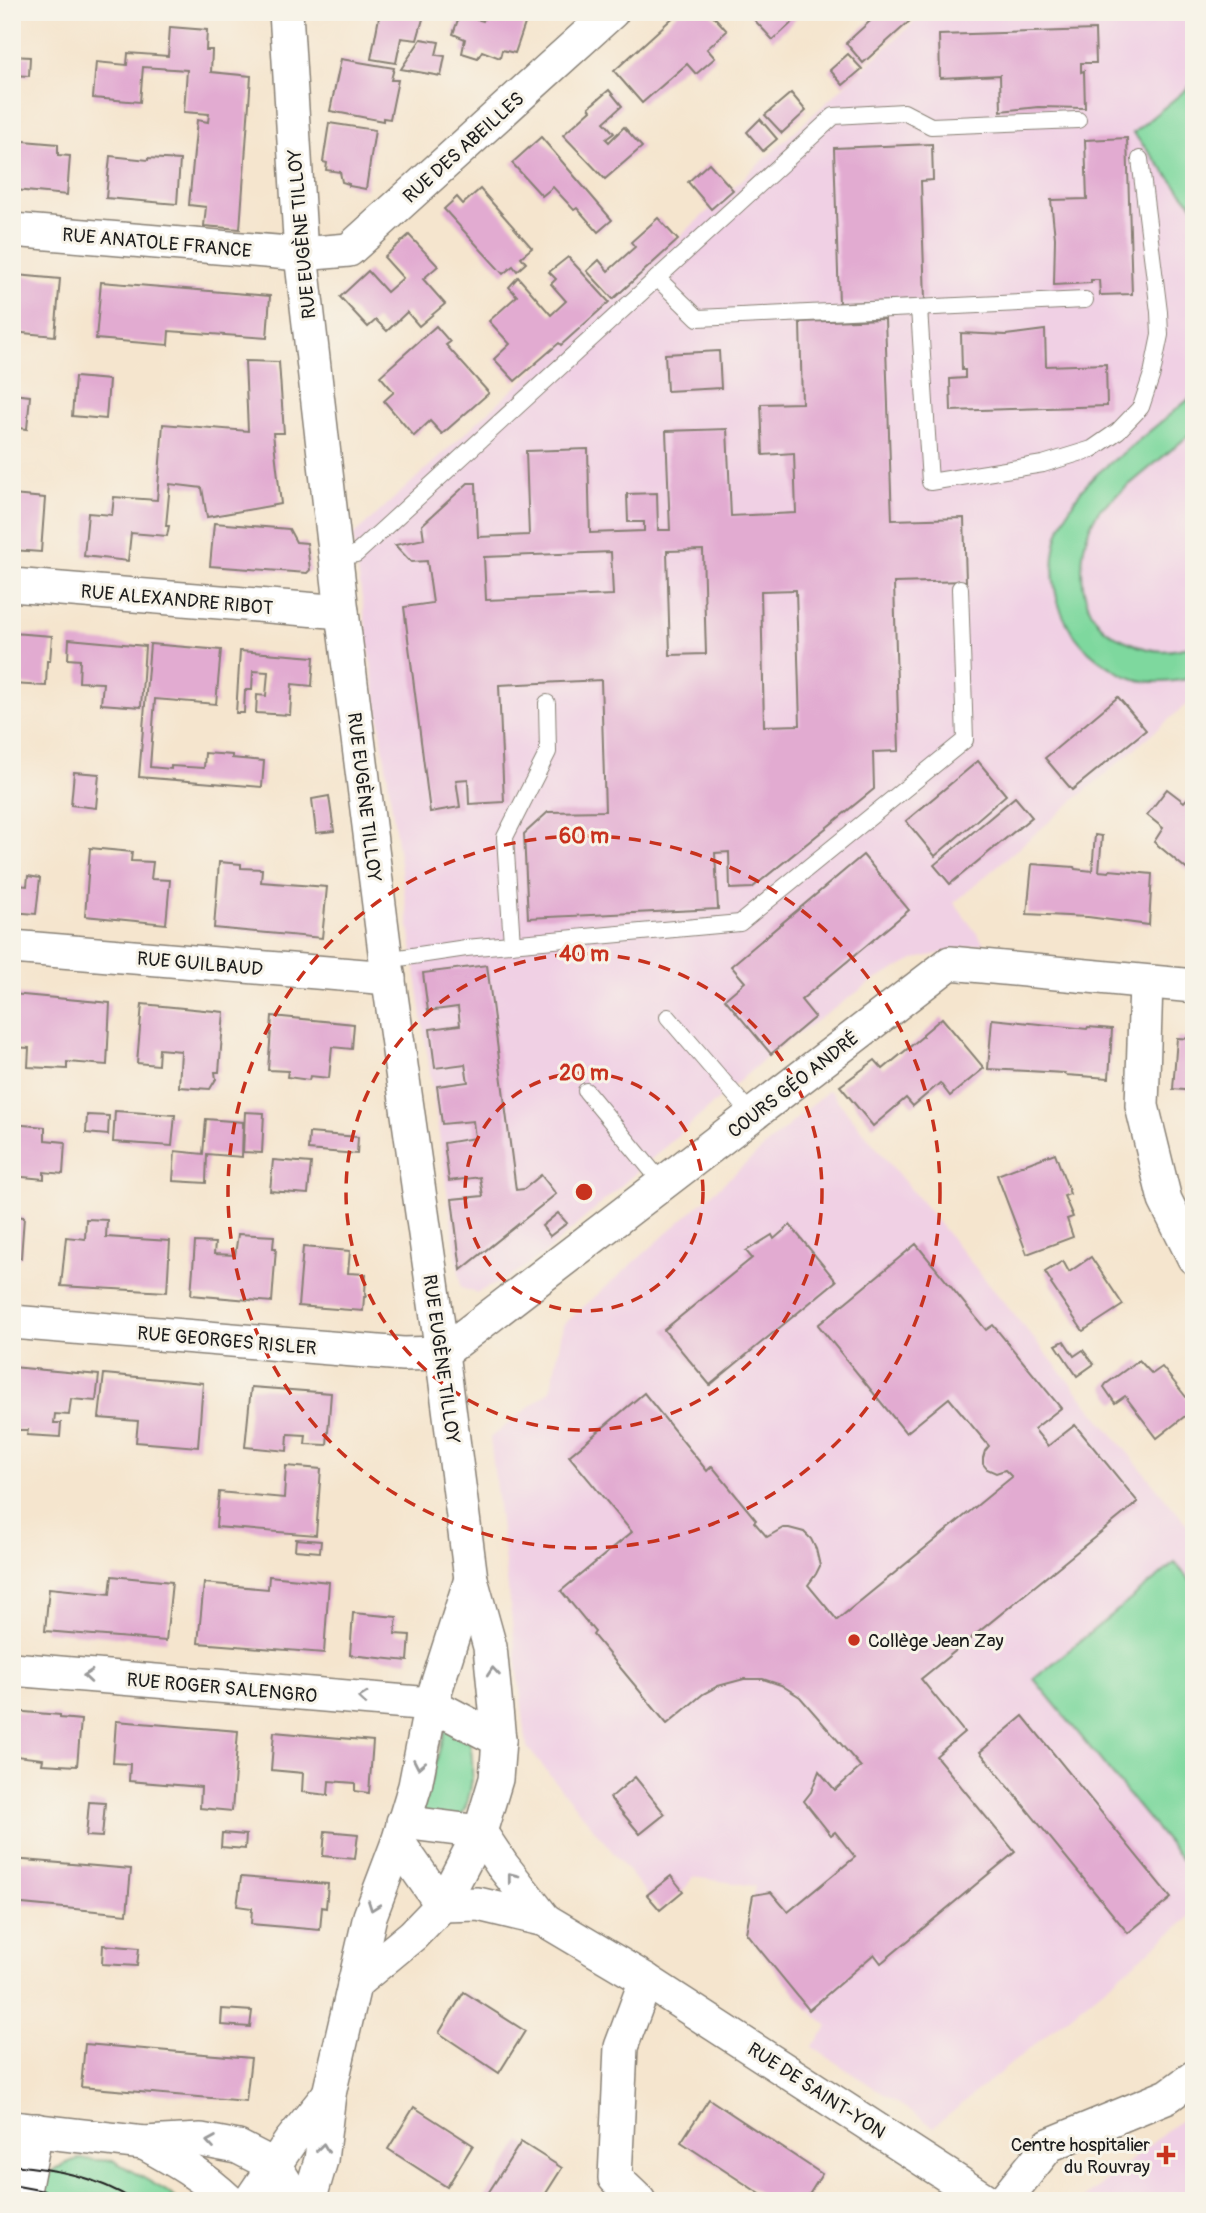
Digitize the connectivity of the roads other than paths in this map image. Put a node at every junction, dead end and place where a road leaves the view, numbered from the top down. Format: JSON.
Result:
{"nodes":[{"id":1,"x":286,"y":12,"type":"edge"},
{"id":2,"x":612,"y":12,"type":"edge"},
{"id":3,"x":1078,"y":120,"type":"dead end"},
{"id":4,"x":1140,"y":159,"type":"dead end"},
{"id":5,"x":12,"y":230,"type":"edge"},
{"id":6,"x":301,"y":254,"type":"junction"},
{"id":7,"x":657,"y":278,"type":"junction"},
{"id":8,"x":1085,"y":300,"type":"dead end"},
{"id":9,"x":919,"y":308,"type":"junction"},
{"id":10,"x":335,"y":558,"type":"junction"},
{"id":11,"x":12,"y":585,"type":"edge"},
{"id":12,"x":960,"y":588,"type":"dead end"},
{"id":13,"x":342,"y":612,"type":"junction"},
{"id":14,"x":547,"y":703,"type":"dead end"},
{"id":15,"x":512,"y":944,"type":"junction"},
{"id":16,"x":12,"y":947,"type":"edge"},
{"id":17,"x":387,"y":969,"type":"junction"},
{"id":18,"x":1146,"y":982,"type":"junction"},
{"id":19,"x":1194,"y":986,"type":"edge"},
{"id":20,"x":668,"y":1017,"type":"dead end"},
{"id":21,"x":586,"y":1091,"type":"dead end"},
{"id":22,"x":752,"y":1115,"type":"junction"},
{"id":23,"x":663,"y":1184,"type":"junction"},
{"id":24,"x":1194,"y":1258,"type":"edge"},
{"id":25,"x":12,"y":1322,"type":"edge"},
{"id":26,"x":442,"y":1353,"type":"junction"},
{"id":27,"x":471,"y":1579,"type":"junction"},
{"id":28,"x":12,"y":1669,"type":"edge"},
{"id":29,"x":431,"y":1704,"type":"junction"},
{"id":30,"x":499,"y":1740,"type":"junction"},
{"id":31,"x":400,"y":1832,"type":"junction"},
{"id":32,"x":480,"y":1832,"type":"junction"},
{"id":33,"x":442,"y":1905,"type":"junction"},
{"id":34,"x":545,"y":1920,"type":"junction"},
{"id":35,"x":646,"y":1980,"type":"junction"},
{"id":36,"x":354,"y":1984,"type":"junction"},
{"id":37,"x":1194,"y":2077,"type":"edge"},
{"id":38,"x":329,"y":2094,"type":"junction"},
{"id":39,"x":24,"y":2129,"type":"edge"},
{"id":40,"x":144,"y":2143,"type":"junction"},
{"id":41,"x":275,"y":2166,"type":"junction"},
{"id":42,"x":22,"y":2201,"type":"edge"},
{"id":43,"x":229,"y":2201,"type":"edge"},
{"id":44,"x":250,"y":2201,"type":"edge"},
{"id":45,"x":297,"y":2201,"type":"edge"},
{"id":46,"x":309,"y":2201,"type":"edge"},
{"id":47,"x":639,"y":2201,"type":"edge"},
{"id":48,"x":987,"y":2201,"type":"edge"},
{"id":49,"x":1004,"y":2201,"type":"edge"}],
"edges":[{"from":1,"to":6,"type":"street","name":"RUE EUGÈNE TILLOY"},
{"from":2,"to":6,"type":"street","name":"RUE DES ABEILLES"},
{"from":3,"to":7,"type":"lane"},
{"from":4,"to":9,"type":"lane"},
{"from":5,"to":6,"type":"street","name":"RUE ANATOLE FRANCE"},
{"from":6,"to":10,"type":"street","name":"RUE EUGÈNE TILLOY"},
{"from":7,"to":9,"type":"lane"},
{"from":7,"to":10,"type":"lane"},
{"from":8,"to":9,"type":"lane"},
{"from":10,"to":13,"type":"street","name":"RUE EUGÈNE TILLOY"},
{"from":11,"to":13,"type":"street","name":"RUE ALEXANDRE RIBOT"},
{"from":12,"to":15,"type":"lane"},
{"from":13,"to":17,"type":"street","name":"RUE EUGÈNE TILLOY"},
{"from":14,"to":15,"type":"lane"},
{"from":15,"to":17,"type":"lane"},
{"from":16,"to":17,"type":"street","name":"RUE GUILBAUD"},
{"from":17,"to":26,"type":"street","name":"RUE EUGÈNE TILLOY"},
{"from":18,"to":19,"type":"street","name":"COURS GÉO ANDRÉ"},
{"from":18,"to":22,"type":"street","name":"COURS GÉO ANDRÉ"},
{"from":18,"to":24,"type":"street"},
{"from":20,"to":22,"type":"lane"},
{"from":21,"to":23,"type":"lane"},
{"from":22,"to":23,"type":"street","name":"COURS GÉO ANDRÉ"},
{"from":23,"to":26,"type":"street","name":"COURS GÉO ANDRÉ"},
{"from":25,"to":26,"type":"street","name":"RUE GEORGES RISLER"},
{"from":26,"to":27,"type":"street","name":"RUE EUGÈNE TILLOY"},
{"from":27,"to":29,"type":"street","name":"RUE EUGÈNE TILLOY"},
{"from":30,"to":27,"type":"street","name":"RUE EUGÈNE TILLOY","one_way":true},
{"from":29,"to":28,"type":"street","name":"RUE ROGER SALENGRO","one_way":true},
{"from":29,"to":30,"type":"street"},
{"from":29,"to":31,"type":"street","name":"RUE EUGÈNE TILLOY","one_way":true},
{"from":30,"to":32,"type":"street","name":"RUE EUGÈNE TILLOY"},
{"from":31,"to":32,"type":"street"},
{"from":31,"to":33,"type":"street"},
{"from":31,"to":36,"type":"street","name":"RUE EUGÈNE TILLOY","one_way":true},
{"from":32,"to":33,"type":"street","name":"RUE EUGÈNE TILLOY"},
{"from":34,"to":32,"type":"street","name":"RUE DE SAINT-YON","one_way":true},
{"from":33,"to":34,"type":"street","name":"RUE DE SAINT-YON"},
{"from":33,"to":36,"type":"street","name":"RUE EUGÈNE TILLOY"},
{"from":34,"to":35,"type":"street","name":"RUE DE SAINT-YON"},
{"from":35,"to":47,"type":"street"},
{"from":35,"to":48,"type":"street","name":"RUE DE SAINT-YON"},
{"from":36,"to":38,"type":"street","name":"RUE EUGÈNE TILLOY"},
{"from":37,"to":49,"type":"street"},
{"from":38,"to":41,"type":"street","name":"RUE EUGÈNE TILLOY"},
{"from":46,"to":38,"type":"street","name":"RUE EUGÈNE TILLOY","one_way":true},
{"from":39,"to":40,"type":"street"},
{"from":39,"to":42,"type":"street"},
{"from":41,"to":40,"type":"street","one_way":true},
{"from":40,"to":43,"type":"street"},
{"from":41,"to":44,"type":"street","name":"RUE EUGÈNE TILLOY"},
{"from":41,"to":45,"type":"street"}]}
